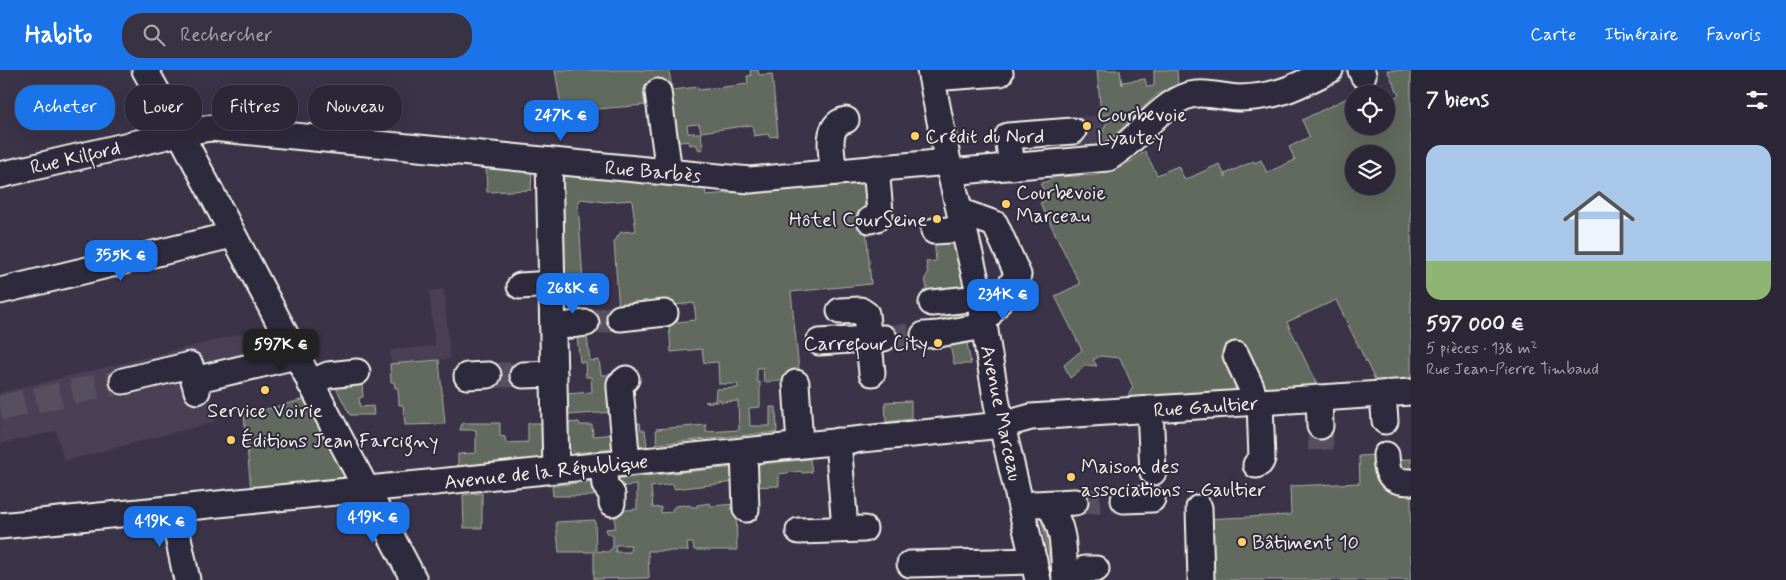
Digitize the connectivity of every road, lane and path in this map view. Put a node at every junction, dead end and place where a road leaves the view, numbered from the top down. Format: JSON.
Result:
{"nodes":[{"id":1,"x":145,"y":70,"type":"edge"},
{"id":2,"x":1329,"y":70,"type":"edge"},
{"id":3,"x":1000,"y":73,"type":"dead end"},
{"id":4,"x":931,"y":74,"type":"edge"},
{"id":5,"x":658,"y":92,"type":"dead end"},
{"id":6,"x":846,"y":120,"type":"dead end"},
{"id":7,"x":1073,"y":131,"type":"dead end"},
{"id":8,"x":180,"y":133,"type":"junction"},
{"id":9,"x":549,"y":161,"type":"junction"},
{"id":10,"x":949,"y":167,"type":"junction"},
{"id":11,"x":1012,"y":167,"type":"junction"},
{"id":12,"x":876,"y":168,"type":"junction"},
{"id":13,"x":669,"y":172,"type":"junction"},
{"id":14,"x":834,"y":172,"type":"junction"},
{"id":15,"x":0,"y":175,"type":"edge"},
{"id":16,"x":870,"y":220,"type":"dead end"},
{"id":17,"x":963,"y":221,"type":"junction"},
{"id":18,"x":934,"y":231,"type":"dead end"},
{"id":19,"x":232,"y":235,"type":"junction"},
{"id":20,"x":552,"y":284,"type":"junction"},
{"id":21,"x":520,"y":286,"type":"dead end"},
{"id":22,"x":0,"y":291,"type":"edge"},
{"id":23,"x":979,"y":298,"type":"junction"},
{"id":24,"x":932,"y":303,"type":"dead end"},
{"id":25,"x":840,"y":311,"type":"dead end"},
{"id":26,"x":665,"y":313,"type":"dead end"},
{"id":27,"x":585,"y":314,"type":"tunnel mouth"},
{"id":28,"x":553,"y":318,"type":"junction"},
{"id":29,"x":620,"y":318,"type":"tunnel mouth"},
{"id":30,"x":984,"y":324,"type":"junction"},
{"id":31,"x":924,"y":335,"type":"tunnel mouth"},
{"id":32,"x":877,"y":338,"type":"junction"},
{"id":33,"x":819,"y":342,"type":"dead end"},
{"id":34,"x":1236,"y":355,"type":"dead end"},
{"id":35,"x":296,"y":356,"type":"junction"},
{"id":36,"x":357,"y":372,"type":"dead end"},
{"id":37,"x":554,"y":374,"type":"junction"},
{"id":38,"x":872,"y":374,"type":"dead end"},
{"id":39,"x":522,"y":375,"type":"tunnel mouth"},
{"id":40,"x":123,"y":381,"type":"tunnel mouth"},
{"id":41,"x":310,"y":383,"type":"junction"},
{"id":42,"x":796,"y":383,"type":"dead end"},
{"id":43,"x":628,"y":389,"type":"dead end"},
{"id":44,"x":1411,"y":392,"type":"edge"},
{"id":45,"x":1383,"y":394,"type":"junction"},
{"id":46,"x":1319,"y":398,"type":"junction"},
{"id":47,"x":1258,"y":402,"type":"junction"},
{"id":48,"x":1150,"y":410,"type":"junction"},
{"id":49,"x":1384,"y":421,"type":"dead end"},
{"id":50,"x":1002,"y":425,"type":"junction"},
{"id":51,"x":1320,"y":426,"type":"tunnel mouth"},
{"id":52,"x":838,"y":441,"type":"junction"},
{"id":53,"x":800,"y":445,"type":"junction"},
{"id":54,"x":744,"y":451,"type":"junction"},
{"id":55,"x":1386,"y":455,"type":"dead end"},
{"id":56,"x":622,"y":463,"type":"junction"},
{"id":57,"x":1256,"y":466,"type":"dead end"},
{"id":58,"x":556,"y":470,"type":"junction"},
{"id":59,"x":1153,"y":472,"type":"dead end"},
{"id":60,"x":1411,"y":482,"type":"edge"},
{"id":61,"x":366,"y":489,"type":"junction"},
{"id":62,"x":1152,"y":499,"type":"dead end"},
{"id":63,"x":1124,"y":500,"type":"tunnel mouth"},
{"id":64,"x":1075,"y":502,"type":"tunnel mouth"},
{"id":65,"x":612,"y":503,"type":"dead end"},
{"id":66,"x":1048,"y":504,"type":"junction"},
{"id":67,"x":1021,"y":505,"type":"junction"},
{"id":68,"x":1199,"y":508,"type":"dead end"},
{"id":69,"x":172,"y":509,"type":"junction"},
{"id":70,"x":746,"y":509,"type":"dead end"},
{"id":71,"x":0,"y":526,"type":"edge"},
{"id":72,"x":799,"y":531,"type":"dead end"},
{"id":73,"x":910,"y":564,"type":"dead end"},
{"id":74,"x":1036,"y":571,"type":"edge"},
{"id":75,"x":187,"y":580,"type":"edge"},
{"id":76,"x":414,"y":580,"type":"edge"},
{"id":77,"x":1066,"y":580,"type":"edge"},
{"id":78,"x":1201,"y":580,"type":"edge"}],
"edges":[{"from":1,"to":8,"type":"street"},
{"from":2,"to":11,"type":"street","name":"Rue Barbès"},
{"from":3,"to":4,"type":"street"},
{"from":4,"to":10,"type":"street","name":"Avenue Marceau"},
{"from":5,"to":13,"type":"street"},
{"from":6,"to":14,"type":"street"},
{"from":7,"to":11,"type":"street"},
{"from":8,"to":9,"type":"street","name":"Rue Barbès"},
{"from":8,"to":15,"type":"street","name":"Rue Kilford"},
{"from":8,"to":19,"type":"street"},
{"from":9,"to":13,"type":"street","name":"Rue Barbès"},
{"from":9,"to":20,"type":"street"},
{"from":10,"to":11,"type":"street","name":"Rue Barbès"},
{"from":10,"to":12,"type":"street","name":"Rue Barbès"},
{"from":10,"to":17,"type":"street","name":"Avenue Marceau"},
{"from":12,"to":14,"type":"street","name":"Rue Barbès"},
{"from":12,"to":16,"type":"street"},
{"from":13,"to":14,"type":"street","name":"Rue Barbès"},
{"from":17,"to":18,"type":"street"},
{"from":17,"to":23,"type":"street","name":"Avenue Marceau"},
{"from":17,"to":30,"type":"street"},
{"from":19,"to":22,"type":"street"},
{"from":19,"to":35,"type":"street"},
{"from":20,"to":21,"type":"street"},
{"from":20,"to":28,"type":"street"},
{"from":23,"to":24,"type":"street"},
{"from":23,"to":30,"type":"street","name":"Avenue Marceau"},
{"from":25,"to":32,"type":"street"},
{"from":26,"to":29,"type":"street"},
{"from":27,"to":28,"type":"street"},
{"from":28,"to":37,"type":"street"},
{"from":30,"to":31,"type":"street"},
{"from":30,"to":50,"type":"street","name":"Avenue Marceau"},
{"from":32,"to":33,"type":"street"},
{"from":32,"to":38,"type":"street"},
{"from":34,"to":47,"type":"street"},
{"from":35,"to":40,"type":"street"},
{"from":35,"to":41,"type":"street"},
{"from":36,"to":41,"type":"street"},
{"from":37,"to":39,"type":"street"},
{"from":37,"to":58,"type":"street"},
{"from":41,"to":61,"type":"street"},
{"from":42,"to":53,"type":"street"},
{"from":43,"to":56,"type":"street"},
{"from":44,"to":45,"type":"street","name":"Rue Gaultier"},
{"from":45,"to":46,"type":"street","name":"Rue Gaultier"},
{"from":45,"to":49,"type":"street"},
{"from":46,"to":47,"type":"street","name":"Rue Gaultier"},
{"from":46,"to":51,"type":"street"},
{"from":47,"to":48,"type":"street","name":"Rue Gaultier"},
{"from":47,"to":57,"type":"street"},
{"from":48,"to":50,"type":"street","name":"Rue Gaultier"},
{"from":48,"to":59,"type":"street"},
{"from":50,"to":52,"type":"street","name":"Avenue de la République"},
{"from":50,"to":67,"type":"street","name":"Avenue Marceau"},
{"from":52,"to":53,"type":"street","name":"Avenue de la République"},
{"from":52,"to":72,"type":"street"},
{"from":53,"to":54,"type":"street","name":"Avenue de la République"},
{"from":54,"to":56,"type":"street","name":"Avenue de la République"},
{"from":54,"to":70,"type":"street"},
{"from":55,"to":60,"type":"street"},
{"from":56,"to":58,"type":"street","name":"Avenue de la République"},
{"from":56,"to":65,"type":"street"},
{"from":58,"to":61,"type":"street","name":"Avenue de la République"},
{"from":61,"to":69,"type":"street","name":"Avenue de la République"},
{"from":61,"to":76,"type":"street"},
{"from":62,"to":63,"type":"street"},
{"from":64,"to":66,"type":"street"},
{"from":66,"to":67,"type":"street"},
{"from":66,"to":77,"type":"street"},
{"from":67,"to":74,"type":"street","name":"Avenue Marceau"},
{"from":68,"to":78,"type":"street"},
{"from":69,"to":71,"type":"street","name":"Avenue de la République"},
{"from":69,"to":75,"type":"street"},
{"from":73,"to":74,"type":"street"}]}
